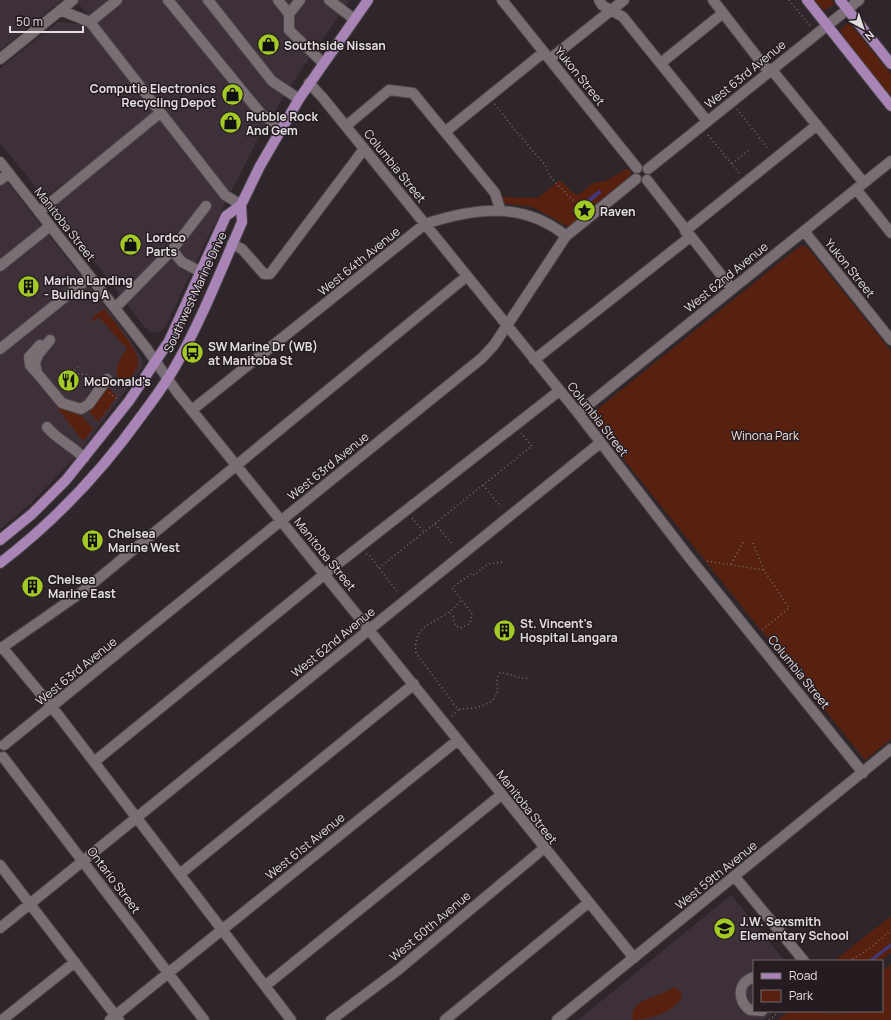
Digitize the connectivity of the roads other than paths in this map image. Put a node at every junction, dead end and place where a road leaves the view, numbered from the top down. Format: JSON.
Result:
{"nodes":[{"id":1,"x":72,"y":0,"type":"edge"},
{"id":2,"x":117,"y":0,"type":"edge"},
{"id":3,"x":168,"y":0,"type":"edge"},
{"id":4,"x":208,"y":0,"type":"edge"},
{"id":5,"x":278,"y":0,"type":"edge"},
{"id":6,"x":300,"y":0,"type":"edge"},
{"id":7,"x":329,"y":0,"type":"edge"},
{"id":8,"x":368,"y":0,"type":"edge"},
{"id":9,"x":502,"y":0,"type":"edge"},
{"id":10,"x":599,"y":0,"type":"edge"},
{"id":11,"x":624,"y":0,"type":"edge"},
{"id":12,"x":713,"y":0,"type":"edge"},
{"id":13,"x":807,"y":0,"type":"edge"},
{"id":14,"x":840,"y":0,"type":"edge"},
{"id":15,"x":859,"y":0,"type":"edge"},
{"id":16,"x":847,"y":9,"type":"junction"},
{"id":17,"x":60,"y":10,"type":"junction"},
{"id":18,"x":611,"y":10,"type":"junction"},
{"id":19,"x":723,"y":13,"type":"junction"},
{"id":20,"x":289,"y":14,"type":"junction"},
{"id":21,"x":354,"y":20,"type":"junction"},
{"id":22,"x":90,"y":22,"type":"junction"},
{"id":23,"x":826,"y":25,"type":"junction"},
{"id":24,"x":547,"y":56,"type":"junction"},
{"id":25,"x":0,"y":59,"type":"edge"},
{"id":26,"x":323,"y":63,"type":"junction"},
{"id":27,"x":661,"y":63,"type":"junction"},
{"id":28,"x":891,"y":64,"type":"edge"},
{"id":29,"x":770,"y":70,"type":"junction"},
{"id":30,"x":309,"y":83,"type":"junction"},
{"id":31,"x":299,"y":99,"type":"junction"},
{"id":32,"x":891,"y":106,"type":"edge"},
{"id":33,"x":160,"y":113,"type":"junction"},
{"id":34,"x":707,"y":121,"type":"junction"},
{"id":35,"x":817,"y":125,"type":"junction"},
{"id":36,"x":346,"y":126,"type":"junction"},
{"id":37,"x":281,"y":127,"type":"junction"},
{"id":38,"x":445,"y":132,"type":"junction"},
{"id":39,"x":364,"y":149,"type":"junction"},
{"id":40,"x":891,"y":161,"type":"edge"},
{"id":41,"x":0,"y":162,"type":"edge"},
{"id":42,"x":637,"y":168,"type":"junction"},
{"id":43,"x":648,"y":168,"type":"junction"},
{"id":44,"x":9,"y":173,"type":"junction"},
{"id":45,"x":636,"y":179,"type":"junction"},
{"id":46,"x":0,"y":180,"type":"edge"},
{"id":47,"x":647,"y":180,"type":"junction"},
{"id":48,"x":864,"y":182,"type":"junction"},
{"id":49,"x":856,"y":189,"type":"junction"},
{"id":50,"x":241,"y":205,"type":"junction"},
{"id":51,"x":206,"y":206,"type":"dead end"},
{"id":52,"x":500,"y":209,"type":"junction"},
{"id":53,"x":39,"y":212,"type":"junction"},
{"id":54,"x":425,"y":224,"type":"junction"},
{"id":55,"x":50,"y":226,"type":"junction"},
{"id":56,"x":804,"y":231,"type":"junction"},
{"id":57,"x":891,"y":233,"type":"edge"},
{"id":58,"x":688,"y":234,"type":"junction"},
{"id":59,"x":566,"y":236,"type":"junction"},
{"id":60,"x":232,"y":244,"type":"junction"},
{"id":61,"x":172,"y":250,"type":"junction"},
{"id":62,"x":0,"y":266,"type":"edge"},
{"id":63,"x":201,"y":272,"type":"junction"},
{"id":64,"x":90,"y":276,"type":"junction"},
{"id":65,"x":467,"y":276,"type":"junction"},
{"id":66,"x":732,"y":289,"type":"junction"},
{"id":67,"x":115,"y":308,"type":"junction"},
{"id":68,"x":507,"y":326,"type":"junction"},
{"id":69,"x":50,"y":340,"type":"dead end"},
{"id":70,"x":891,"y":340,"type":"edge"},
{"id":71,"x":0,"y":348,"type":"edge"},
{"id":72,"x":534,"y":360,"type":"junction"},
{"id":73,"x":155,"y":362,"type":"junction"},
{"id":74,"x":107,"y":379,"type":"dead end"},
{"id":75,"x":167,"y":379,"type":"junction"},
{"id":76,"x":559,"y":391,"type":"junction"},
{"id":77,"x":192,"y":410,"type":"junction"},
{"id":78,"x":578,"y":413,"type":"junction"},
{"id":79,"x":47,"y":427,"type":"dead end"},
{"id":80,"x":600,"y":443,"type":"junction"},
{"id":81,"x":84,"y":458,"type":"junction"},
{"id":82,"x":236,"y":464,"type":"junction"},
{"id":83,"x":281,"y":521,"type":"junction"},
{"id":84,"x":0,"y":540,"type":"edge"},
{"id":85,"x":0,"y":563,"type":"edge"},
{"id":86,"x":325,"y":575,"type":"junction"},
{"id":87,"x":370,"y":629,"type":"junction"},
{"id":88,"x":1,"y":648,"type":"edge"},
{"id":89,"x":414,"y":684,"type":"junction"},
{"id":90,"x":52,"y":707,"type":"junction"},
{"id":91,"x":458,"y":740,"type":"junction"},
{"id":92,"x":2,"y":744,"type":"edge"},
{"id":93,"x":891,"y":749,"type":"edge"},
{"id":94,"x":1,"y":757,"type":"edge"},
{"id":95,"x":94,"y":762,"type":"junction"},
{"id":96,"x":863,"y":773,"type":"junction"},
{"id":97,"x":501,"y":795,"type":"junction"},
{"id":98,"x":136,"y":819,"type":"junction"},
{"id":99,"x":543,"y":848,"type":"junction"},
{"id":100,"x":83,"y":862,"type":"junction"},
{"id":101,"x":0,"y":865,"type":"edge"},
{"id":102,"x":180,"y":874,"type":"junction"},
{"id":103,"x":734,"y":877,"type":"junction"},
{"id":104,"x":588,"y":903,"type":"junction"},
{"id":105,"x":30,"y":904,"type":"junction"},
{"id":106,"x":0,"y":928,"type":"edge"},
{"id":107,"x":221,"y":929,"type":"junction"},
{"id":108,"x":634,"y":958,"type":"junction"},
{"id":109,"x":803,"y":960,"type":"edge"},
{"id":110,"x":74,"y":962,"type":"junction"},
{"id":111,"x":168,"y":973,"type":"junction"},
{"id":112,"x":753,"y":978,"type":"edge"},
{"id":113,"x":265,"y":986,"type":"junction"},
{"id":114,"x":753,"y":1010,"type":"edge"},
{"id":115,"x":115,"y":1018,"type":"edge"},
{"id":116,"x":2,"y":1020,"type":"edge"},
{"id":117,"x":204,"y":1020,"type":"edge"},
{"id":118,"x":290,"y":1020,"type":"edge"},
{"id":119,"x":331,"y":1020,"type":"edge"},
{"id":120,"x":445,"y":1020,"type":"edge"},
{"id":121,"x":557,"y":1020,"type":"edge"}],
"edges":[{"from":1,"to":17,"type":"street"},
{"from":2,"to":22,"type":"street"},
{"from":3,"to":37,"type":"street"},
{"from":4,"to":31,"type":"street"},
{"from":5,"to":20,"type":"street"},
{"from":6,"to":20,"type":"street"},
{"from":7,"to":21,"type":"street"},
{"from":8,"to":21,"type":"main road","name":"Southwest Marine Drive"},
{"from":9,"to":24,"type":"street","name":"Yukon Street"},
{"from":10,"to":18,"type":"street"},
{"from":11,"to":18,"type":"street"},
{"from":12,"to":19,"type":"street"},
{"from":13,"to":23,"type":"main road"},
{"from":14,"to":16,"type":"main road"},
{"from":15,"to":16,"type":"street","name":"West 63rd Avenue"},
{"from":16,"to":23,"type":"street","name":"West 63rd Avenue"},
{"from":16,"to":28,"type":"main road"},
{"from":17,"to":22,"type":"street"},
{"from":17,"to":25,"type":"street"},
{"from":18,"to":24,"type":"street"},
{"from":18,"to":27,"type":"street"},
{"from":19,"to":27,"type":"street"},
{"from":19,"to":29,"type":"street"},
{"from":20,"to":26,"type":"street"},
{"from":21,"to":26,"type":"main road","name":"Southwest Marine Drive"},
{"from":22,"to":33,"type":"street"},
{"from":23,"to":29,"type":"street","name":"West 63rd Avenue"},
{"from":23,"to":32,"type":"main road"},
{"from":24,"to":38,"type":"street"},
{"from":24,"to":42,"type":"street","name":"Yukon Street"},
{"from":26,"to":30,"type":"main road","name":"Southwest Marine Drive"},
{"from":27,"to":34,"type":"street"},
{"from":29,"to":34,"type":"street","name":"West 63rd Avenue"},
{"from":29,"to":35,"type":"street"},
{"from":30,"to":31,"type":"main road","name":"Southwest Marine Drive"},
{"from":30,"to":36,"type":"street","name":"Columbia Street"},
{"from":31,"to":37,"type":"main road","name":"Southwest Marine Drive"},
{"from":33,"to":50,"type":"street"},
{"from":33,"to":53,"type":"street"},
{"from":34,"to":43,"type":"street","name":"West 63rd Avenue"},
{"from":35,"to":48,"type":"street"},
{"from":35,"to":58,"type":"street"},
{"from":36,"to":38,"type":"street"},
{"from":36,"to":39,"type":"street","name":"Columbia Street"},
{"from":37,"to":50,"type":"main road","name":"Southwest Marine Drive"},
{"from":38,"to":52,"type":"street"},
{"from":39,"to":54,"type":"street","name":"Columbia Street"},
{"from":39,"to":60,"type":"street"},
{"from":40,"to":48,"type":"street","name":"West 62nd Avenue"},
{"from":41,"to":44,"type":"street","name":"Manitoba Street"},
{"from":42,"to":43,"type":"street"},
{"from":42,"to":45,"type":"street"},
{"from":43,"to":47,"type":"street"},
{"from":44,"to":46,"type":"street"},
{"from":44,"to":53,"type":"street","name":"Manitoba Street"},
{"from":45,"to":47,"type":"street"},
{"from":45,"to":59,"type":"street","name":"West 63rd Avenue"},
{"from":47,"to":58,"type":"street"},
{"from":48,"to":49,"type":"street","name":"West 62nd Avenue"},
{"from":49,"to":56,"type":"street","name":"West 62nd Avenue"},
{"from":49,"to":57,"type":"street"},
{"from":50,"to":60,"type":"main road","name":"Southwest Marine Drive"},
{"from":50,"to":63,"type":"main road","name":"Southwest Marine Drive"},
{"from":51,"to":61,"type":"street"},
{"from":52,"to":54,"type":"street","name":"West 64th Avenue"},
{"from":52,"to":59,"type":"street","name":"West 64th Avenue"},
{"from":53,"to":55,"type":"street","name":"Manitoba Street"},
{"from":54,"to":65,"type":"street","name":"Columbia Street"},
{"from":54,"to":77,"type":"street","name":"West 64th Avenue"},
{"from":55,"to":62,"type":"street"},
{"from":55,"to":64,"type":"street","name":"Manitoba Street"},
{"from":56,"to":66,"type":"street","name":"West 62nd Avenue"},
{"from":56,"to":70,"type":"street","name":"Yukon Street"},
{"from":58,"to":66,"type":"street"},
{"from":58,"to":72,"type":"street"},
{"from":59,"to":68,"type":"street","name":"West 63rd Avenue"},
{"from":60,"to":75,"type":"main road","name":"Southwest Marine Drive"},
{"from":61,"to":63,"type":"street"},
{"from":61,"to":67,"type":"street"},
{"from":63,"to":73,"type":"main road","name":"Southwest Marine Drive"},
{"from":64,"to":67,"type":"street","name":"Manitoba Street"},
{"from":64,"to":71,"type":"street"},
{"from":65,"to":68,"type":"street","name":"Columbia Street"},
{"from":65,"to":82,"type":"street"},
{"from":66,"to":78,"type":"street","name":"West 62nd Avenue"},
{"from":67,"to":73,"type":"street","name":"Manitoba Street"},
{"from":68,"to":72,"type":"street","name":"Columbia Street"},
{"from":68,"to":83,"type":"street","name":"West 63rd Avenue"},
{"from":69,"to":74,"type":"street"},
{"from":72,"to":76,"type":"street","name":"Columbia Street"},
{"from":73,"to":75,"type":"street","name":"Manitoba Street"},
{"from":73,"to":81,"type":"main road","name":"Southwest Marine Drive"},
{"from":75,"to":77,"type":"street","name":"Manitoba Street"},
{"from":75,"to":85,"type":"main road","name":"Southwest Marine Drive"},
{"from":76,"to":78,"type":"street","name":"Columbia Street"},
{"from":76,"to":86,"type":"street"},
{"from":77,"to":82,"type":"street","name":"Manitoba Street"},
{"from":78,"to":80,"type":"street","name":"Columbia Street"},
{"from":79,"to":81,"type":"street"},
{"from":80,"to":87,"type":"street","name":"West 62nd Avenue"},
{"from":80,"to":96,"type":"street","name":"Columbia Street"},
{"from":81,"to":84,"type":"main road","name":"Southwest Marine Drive"},
{"from":82,"to":83,"type":"street","name":"Manitoba Street"},
{"from":82,"to":88,"type":"street"},
{"from":83,"to":86,"type":"street","name":"Manitoba Street"},
{"from":83,"to":90,"type":"street","name":"West 63rd Avenue"},
{"from":86,"to":87,"type":"street","name":"Manitoba Street"},
{"from":86,"to":95,"type":"street"},
{"from":87,"to":89,"type":"street","name":"Manitoba Street"},
{"from":87,"to":98,"type":"street","name":"West 62nd Avenue"},
{"from":88,"to":90,"type":"street"},
{"from":89,"to":91,"type":"street","name":"Manitoba Street"},
{"from":89,"to":102,"type":"street"},
{"from":90,"to":92,"type":"street","name":"West 63rd Avenue"},
{"from":90,"to":95,"type":"street"},
{"from":91,"to":97,"type":"street","name":"Manitoba Street"},
{"from":91,"to":107,"type":"street","name":"West 61st Avenue"},
{"from":92,"to":94,"type":"street"},
{"from":93,"to":96,"type":"street","name":"West 59th Avenue"},
{"from":94,"to":100,"type":"street","name":"Ontario Street"},
{"from":95,"to":98,"type":"street"},
{"from":96,"to":103,"type":"street","name":"West 59th Avenue"},
{"from":97,"to":99,"type":"street","name":"Manitoba Street"},
{"from":97,"to":113,"type":"street"},
{"from":98,"to":100,"type":"street","name":"West 62nd Avenue"},
{"from":98,"to":102,"type":"street"},
{"from":99,"to":104,"type":"street","name":"Manitoba Street"},
{"from":99,"to":119,"type":"street","name":"West 60th Avenue"},
{"from":100,"to":105,"type":"street","name":"West 62nd Avenue"},
{"from":100,"to":111,"type":"street","name":"Ontario Street"},
{"from":101,"to":105,"type":"street"},
{"from":102,"to":107,"type":"street"},
{"from":103,"to":108,"type":"street","name":"West 59th Avenue"},
{"from":103,"to":109,"type":"street"},
{"from":104,"to":108,"type":"street","name":"Manitoba Street"},
{"from":104,"to":120,"type":"street"},
{"from":105,"to":106,"type":"street","name":"West 62nd Avenue"},
{"from":105,"to":110,"type":"street"},
{"from":107,"to":111,"type":"street","name":"West 61st Avenue"},
{"from":107,"to":113,"type":"street"},
{"from":108,"to":121,"type":"street","name":"West 59th Avenue"},
{"from":110,"to":115,"type":"street"},
{"from":110,"to":116,"type":"street"},
{"from":111,"to":115,"type":"street","name":"West 61st Avenue"},
{"from":111,"to":117,"type":"street","name":"Ontario Street"},
{"from":112,"to":114,"type":"street"},
{"from":113,"to":118,"type":"street"}]}
